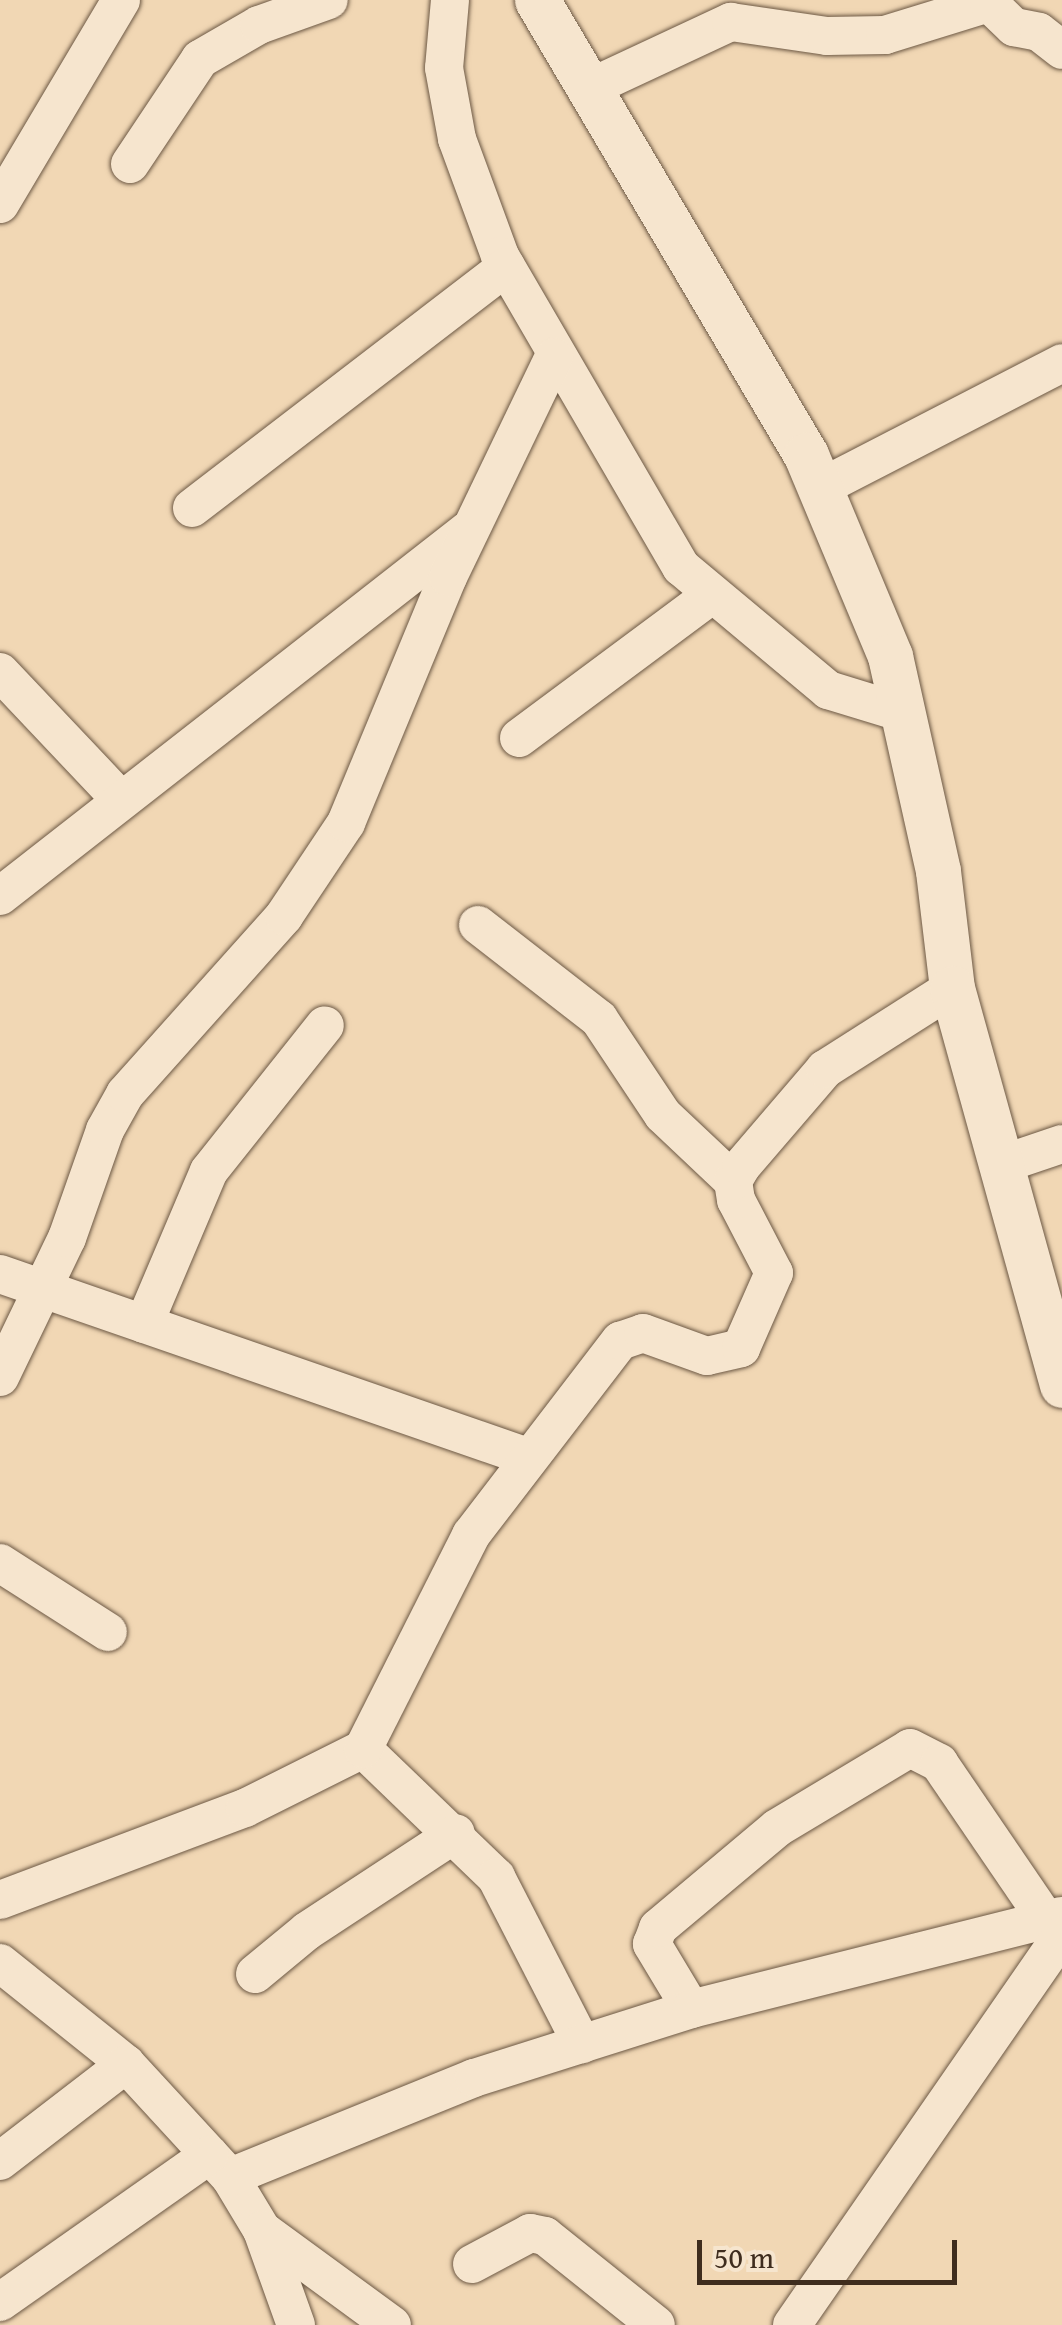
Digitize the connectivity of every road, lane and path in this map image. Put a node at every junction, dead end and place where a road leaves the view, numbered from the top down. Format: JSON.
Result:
{"nodes":[{"id":1,"x":120,"y":0,"type":"edge"},
{"id":2,"x":329,"y":0,"type":"edge"},
{"id":3,"x":450,"y":0,"type":"edge"},
{"id":4,"x":536,"y":0,"type":"edge"},
{"id":5,"x":993,"y":1,"type":"edge"},
{"id":6,"x":1062,"y":50,"type":"edge"},
{"id":7,"x":587,"y":90,"type":"junction"},
{"id":8,"x":130,"y":164,"type":"dead end"},
{"id":9,"x":0,"y":204,"type":"edge"},
{"id":10,"x":506,"y":267,"type":"junction"},
{"id":11,"x":554,"y":358,"type":"junction"},
{"id":12,"x":1062,"y":363,"type":"edge"},
{"id":13,"x":820,"y":488,"type":"junction"},
{"id":14,"x":192,"y":508,"type":"dead end"},
{"id":15,"x":472,"y":527,"type":"junction"},
{"id":16,"x":710,"y":596,"type":"junction"},
{"id":17,"x":0,"y":672,"type":"edge"},
{"id":18,"x":903,"y":713,"type":"junction"},
{"id":19,"x":520,"y":738,"type":"dead end"},
{"id":20,"x":120,"y":798,"type":"junction"},
{"id":21,"x":0,"y":896,"type":"edge"},
{"id":22,"x":478,"y":924,"type":"dead end"},
{"id":23,"x":952,"y":988,"type":"junction"},
{"id":24,"x":325,"y":1025,"type":"dead end"},
{"id":25,"x":1062,"y":1144,"type":"edge"},
{"id":26,"x":1000,"y":1165,"type":"junction"},
{"id":27,"x":733,"y":1181,"type":"junction"},
{"id":28,"x":0,"y":1274,"type":"edge"},
{"id":29,"x":44,"y":1288,"type":"junction"},
{"id":30,"x":144,"y":1324,"type":"junction"},
{"id":31,"x":0,"y":1377,"type":"edge"},
{"id":32,"x":1062,"y":1385,"type":"edge"},
{"id":33,"x":528,"y":1457,"type":"junction"},
{"id":34,"x":0,"y":1564,"type":"edge"},
{"id":35,"x":108,"y":1632,"type":"dead end"},
{"id":36,"x":364,"y":1749,"type":"junction"},
{"id":37,"x":456,"y":1834,"type":"junction"},
{"id":38,"x":0,"y":1900,"type":"edge"},
{"id":39,"x":1057,"y":1924,"type":"edge"},
{"id":40,"x":0,"y":1964,"type":"edge"},
{"id":41,"x":255,"y":1974,"type":"dead end"},
{"id":42,"x":691,"y":2010,"type":"junction"},
{"id":43,"x":582,"y":2044,"type":"junction"},
{"id":44,"x":126,"y":2064,"type":"junction"},
{"id":45,"x":0,"y":2161,"type":"edge"},
{"id":46,"x":219,"y":2166,"type":"junction"},
{"id":47,"x":262,"y":2230,"type":"junction"},
{"id":48,"x":472,"y":2264,"type":"dead end"},
{"id":49,"x":0,"y":2302,"type":"edge"},
{"id":50,"x":296,"y":2325,"type":"edge"},
{"id":51,"x":392,"y":2325,"type":"edge"},
{"id":52,"x":656,"y":2325,"type":"edge"},
{"id":53,"x":792,"y":2325,"type":"edge"}],
"edges":[{"from":1,"to":9,"type":"street"},
{"from":2,"to":8,"type":"street"},
{"from":3,"to":10,"type":"street"},
{"from":4,"to":7,"type":"street"},
{"from":5,"to":6,"type":"street"},
{"from":5,"to":7,"type":"street"},
{"from":7,"to":13,"type":"street"},
{"from":10,"to":11,"type":"street"},
{"from":10,"to":14,"type":"street"},
{"from":11,"to":15,"type":"street"},
{"from":11,"to":16,"type":"street"},
{"from":12,"to":13,"type":"street"},
{"from":13,"to":18,"type":"street"},
{"from":15,"to":20,"type":"street"},
{"from":15,"to":29,"type":"street"},
{"from":16,"to":18,"type":"street"},
{"from":16,"to":19,"type":"street"},
{"from":17,"to":20,"type":"street"},
{"from":18,"to":23,"type":"street"},
{"from":20,"to":21,"type":"street"},
{"from":22,"to":27,"type":"street"},
{"from":23,"to":26,"type":"street"},
{"from":23,"to":27,"type":"street"},
{"from":24,"to":30,"type":"street"},
{"from":25,"to":26,"type":"street"},
{"from":26,"to":32,"type":"street"},
{"from":27,"to":33,"type":"street"},
{"from":28,"to":29,"type":"street"},
{"from":29,"to":30,"type":"street"},
{"from":29,"to":31,"type":"street"},
{"from":30,"to":33,"type":"street"},
{"from":33,"to":36,"type":"street"},
{"from":34,"to":35,"type":"street"},
{"from":36,"to":37,"type":"street"},
{"from":36,"to":38,"type":"street"},
{"from":37,"to":41,"type":"street"},
{"from":37,"to":43,"type":"street"},
{"from":39,"to":42,"type":"street"},
{"from":39,"to":42,"type":"street"},
{"from":39,"to":53,"type":"street"},
{"from":40,"to":44,"type":"street"},
{"from":42,"to":43,"type":"street"},
{"from":43,"to":46,"type":"street"},
{"from":44,"to":45,"type":"street"},
{"from":44,"to":46,"type":"street"},
{"from":46,"to":47,"type":"street"},
{"from":46,"to":49,"type":"street"},
{"from":47,"to":50,"type":"street"},
{"from":47,"to":51,"type":"street"},
{"from":48,"to":52,"type":"street"}]}
